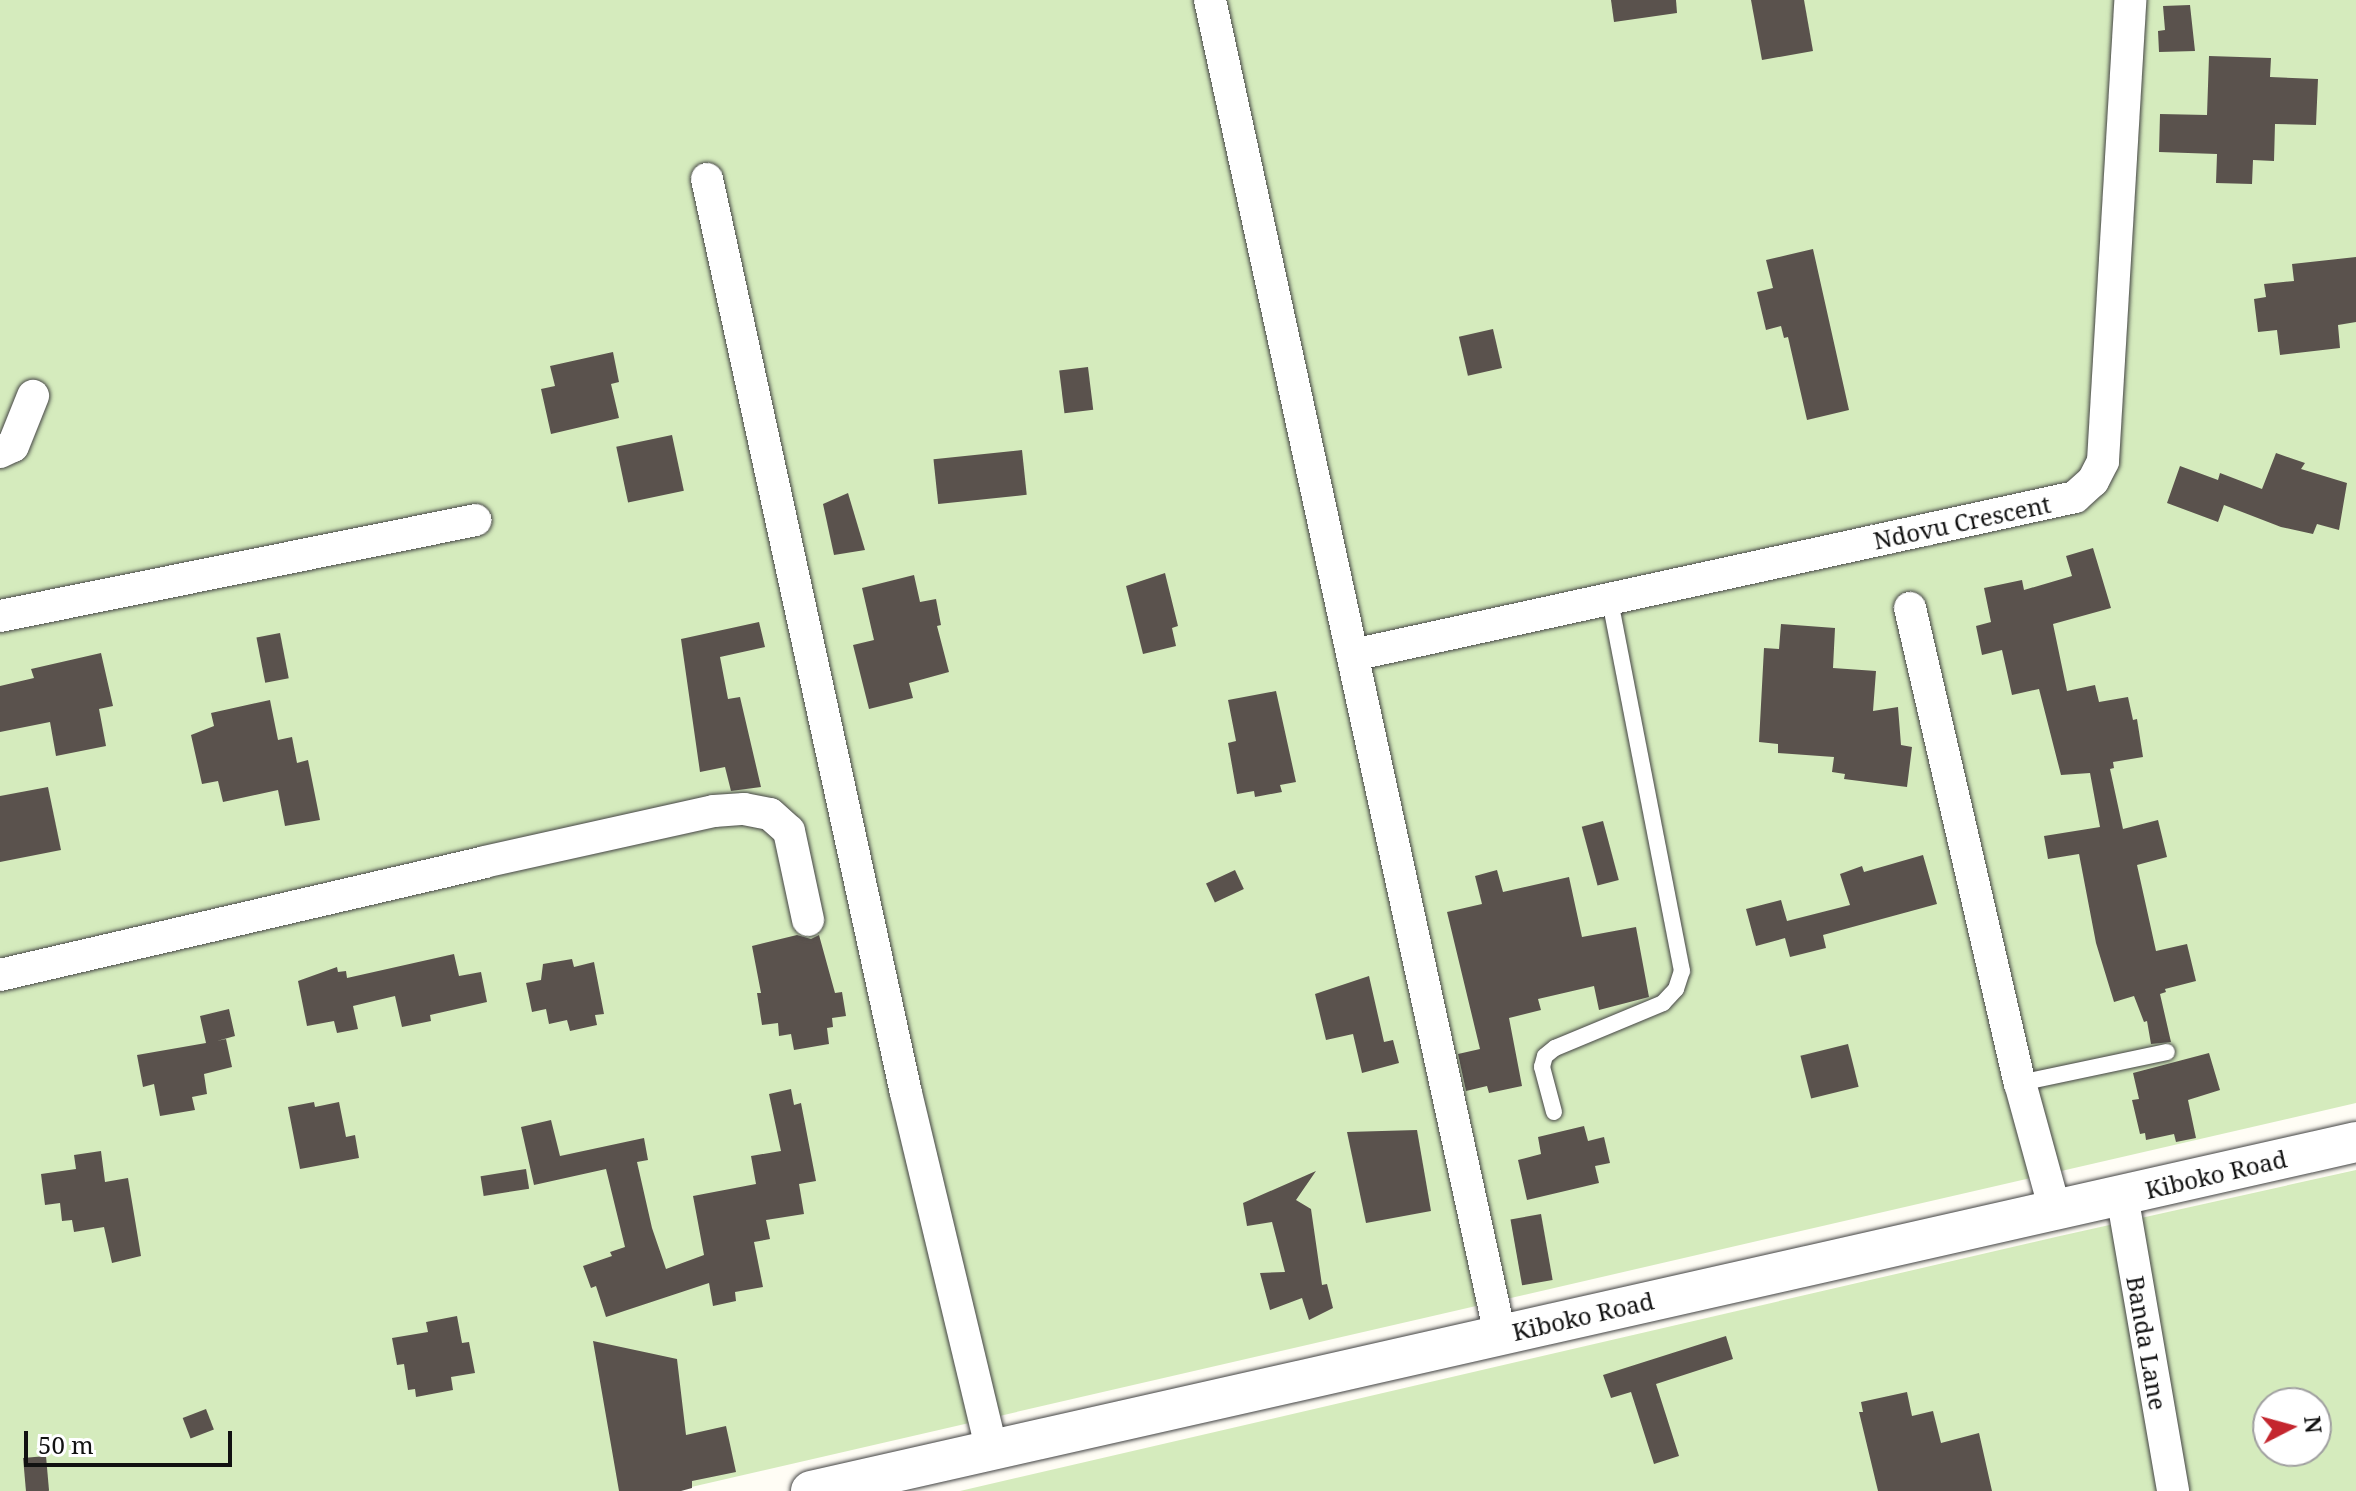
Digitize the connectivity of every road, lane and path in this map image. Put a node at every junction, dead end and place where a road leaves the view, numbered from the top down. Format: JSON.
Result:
{"nodes":[{"id":1,"x":1210,"y":0,"type":"edge"},
{"id":2,"x":2130,"y":0,"type":"edge"},
{"id":3,"x":707,"y":179,"type":"dead end"},
{"id":4,"x":33,"y":396,"type":"dead end"},
{"id":5,"x":0,"y":452,"type":"edge"},
{"id":6,"x":475,"y":520,"type":"dead end"},
{"id":7,"x":1610,"y":599,"type":"junction"},
{"id":8,"x":1910,"y":608,"type":"dead end"},
{"id":9,"x":0,"y":616,"type":"edge"},
{"id":10,"x":1353,"y":655,"type":"junction"},
{"id":11,"x":808,"y":920,"type":"dead end"},
{"id":12,"x":0,"y":975,"type":"edge"},
{"id":13,"x":2167,"y":1052,"type":"dead end"},
{"id":14,"x":2020,"y":1083,"type":"junction"},
{"id":15,"x":1554,"y":1112,"type":"dead end"},
{"id":16,"x":2356,"y":1142,"type":"edge"},
{"id":17,"x":2122,"y":1195,"type":"junction"},
{"id":18,"x":2055,"y":1210,"type":"junction"},
{"id":19,"x":1500,"y":1335,"type":"junction"},
{"id":20,"x":992,"y":1450,"type":"junction"},
{"id":21,"x":920,"y":1479,"type":"edge"},
{"id":22,"x":811,"y":1491,"type":"edge"},
{"id":23,"x":2173,"y":1491,"type":"edge"}],
"edges":[{"from":1,"to":10,"type":"street"},
{"from":2,"to":7,"type":"street","name":"Ndovu Crescent"},
{"from":3,"to":20,"type":"street"},
{"from":4,"to":5,"type":"street"},
{"from":6,"to":9,"type":"street"},
{"from":7,"to":10,"type":"street","name":"Ndovu Crescent"},
{"from":7,"to":15,"type":"lane"},
{"from":8,"to":14,"type":"street"},
{"from":10,"to":19,"type":"street"},
{"from":11,"to":12,"type":"street"},
{"from":13,"to":14,"type":"lane"},
{"from":14,"to":18,"type":"street"},
{"from":16,"to":17,"type":"street","name":"Kiboko Road"},
{"from":17,"to":18,"type":"street","name":"Kiboko Road"},
{"from":17,"to":23,"type":"street","name":"Banda Lane"},
{"from":18,"to":19,"type":"street","name":"Kiboko Road"},
{"from":19,"to":20,"type":"street","name":"Kiboko Road"},
{"from":20,"to":21,"type":"street","name":"Kiboko Road"},
{"from":21,"to":22,"type":"street","name":"Kiboko Road"}]}
